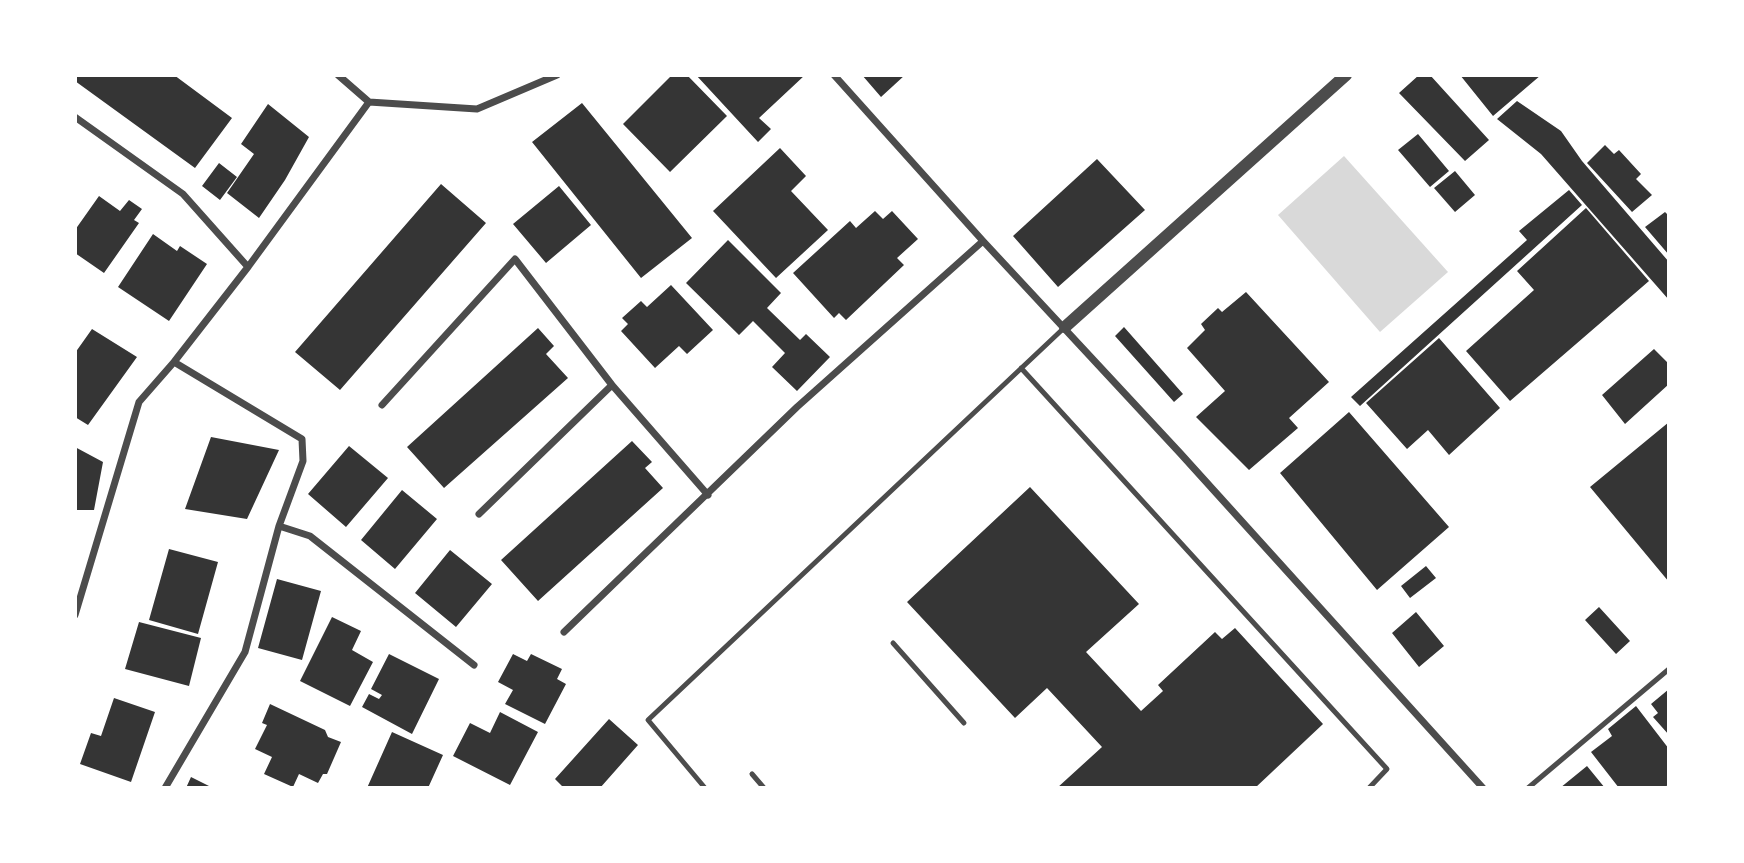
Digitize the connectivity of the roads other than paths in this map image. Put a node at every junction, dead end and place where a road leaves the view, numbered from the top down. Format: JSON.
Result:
{"nodes":[{"id":1,"x":338,"y":75,"type":"edge"},
{"id":2,"x":557,"y":75,"type":"edge"},
{"id":3,"x":834,"y":75,"type":"edge"},
{"id":4,"x":1346,"y":75,"type":"edge"},
{"id":5,"x":369,"y":102,"type":"junction"},
{"id":6,"x":75,"y":117,"type":"edge"},
{"id":7,"x":983,"y":241,"type":"junction"},
{"id":8,"x":248,"y":267,"type":"junction"},
{"id":9,"x":1065,"y":327,"type":"junction"},
{"id":10,"x":174,"y":362,"type":"junction"},
{"id":11,"x":1021,"y":368,"type":"junction"},
{"id":12,"x":612,"y":385,"type":"junction"},
{"id":13,"x":382,"y":405,"type":"dead end"},
{"id":14,"x":708,"y":495,"type":"junction"},
{"id":15,"x":479,"y":514,"type":"dead end"},
{"id":16,"x":278,"y":526,"type":"junction"},
{"id":17,"x":75,"y":615,"type":"edge"},
{"id":18,"x":564,"y":632,"type":"dead end"},
{"id":19,"x":893,"y":643,"type":"dead end"},
{"id":20,"x":474,"y":665,"type":"dead end"},
{"id":21,"x":1669,"y":669,"type":"edge"},
{"id":22,"x":964,"y":723,"type":"dead end"},
{"id":23,"x":752,"y":774,"type":"dead end"},
{"id":24,"x":165,"y":788,"type":"edge"},
{"id":25,"x":705,"y":788,"type":"edge"},
{"id":26,"x":764,"y":788,"type":"edge"},
{"id":27,"x":1369,"y":788,"type":"edge"},
{"id":28,"x":1483,"y":788,"type":"edge"},
{"id":29,"x":1528,"y":788,"type":"edge"}],
"edges":[{"from":1,"to":5,"type":"street"},
{"from":2,"to":5,"type":"street"},
{"from":3,"to":7,"type":"street"},
{"from":4,"to":9,"type":"street"},
{"from":5,"to":8,"type":"street"},
{"from":6,"to":8,"type":"street"},
{"from":7,"to":9,"type":"street"},
{"from":7,"to":14,"type":"street"},
{"from":8,"to":10,"type":"street"},
{"from":9,"to":11,"type":"lane"},
{"from":9,"to":28,"type":"street"},
{"from":10,"to":16,"type":"street"},
{"from":10,"to":17,"type":"street"},
{"from":11,"to":25,"type":"lane"},
{"from":11,"to":27,"type":"lane"},
{"from":12,"to":13,"type":"street"},
{"from":12,"to":14,"type":"street"},
{"from":12,"to":15,"type":"street"},
{"from":14,"to":18,"type":"street"},
{"from":16,"to":20,"type":"street"},
{"from":16,"to":24,"type":"street"},
{"from":19,"to":22,"type":"lane"},
{"from":21,"to":29,"type":"lane"},
{"from":23,"to":26,"type":"lane"}]}
